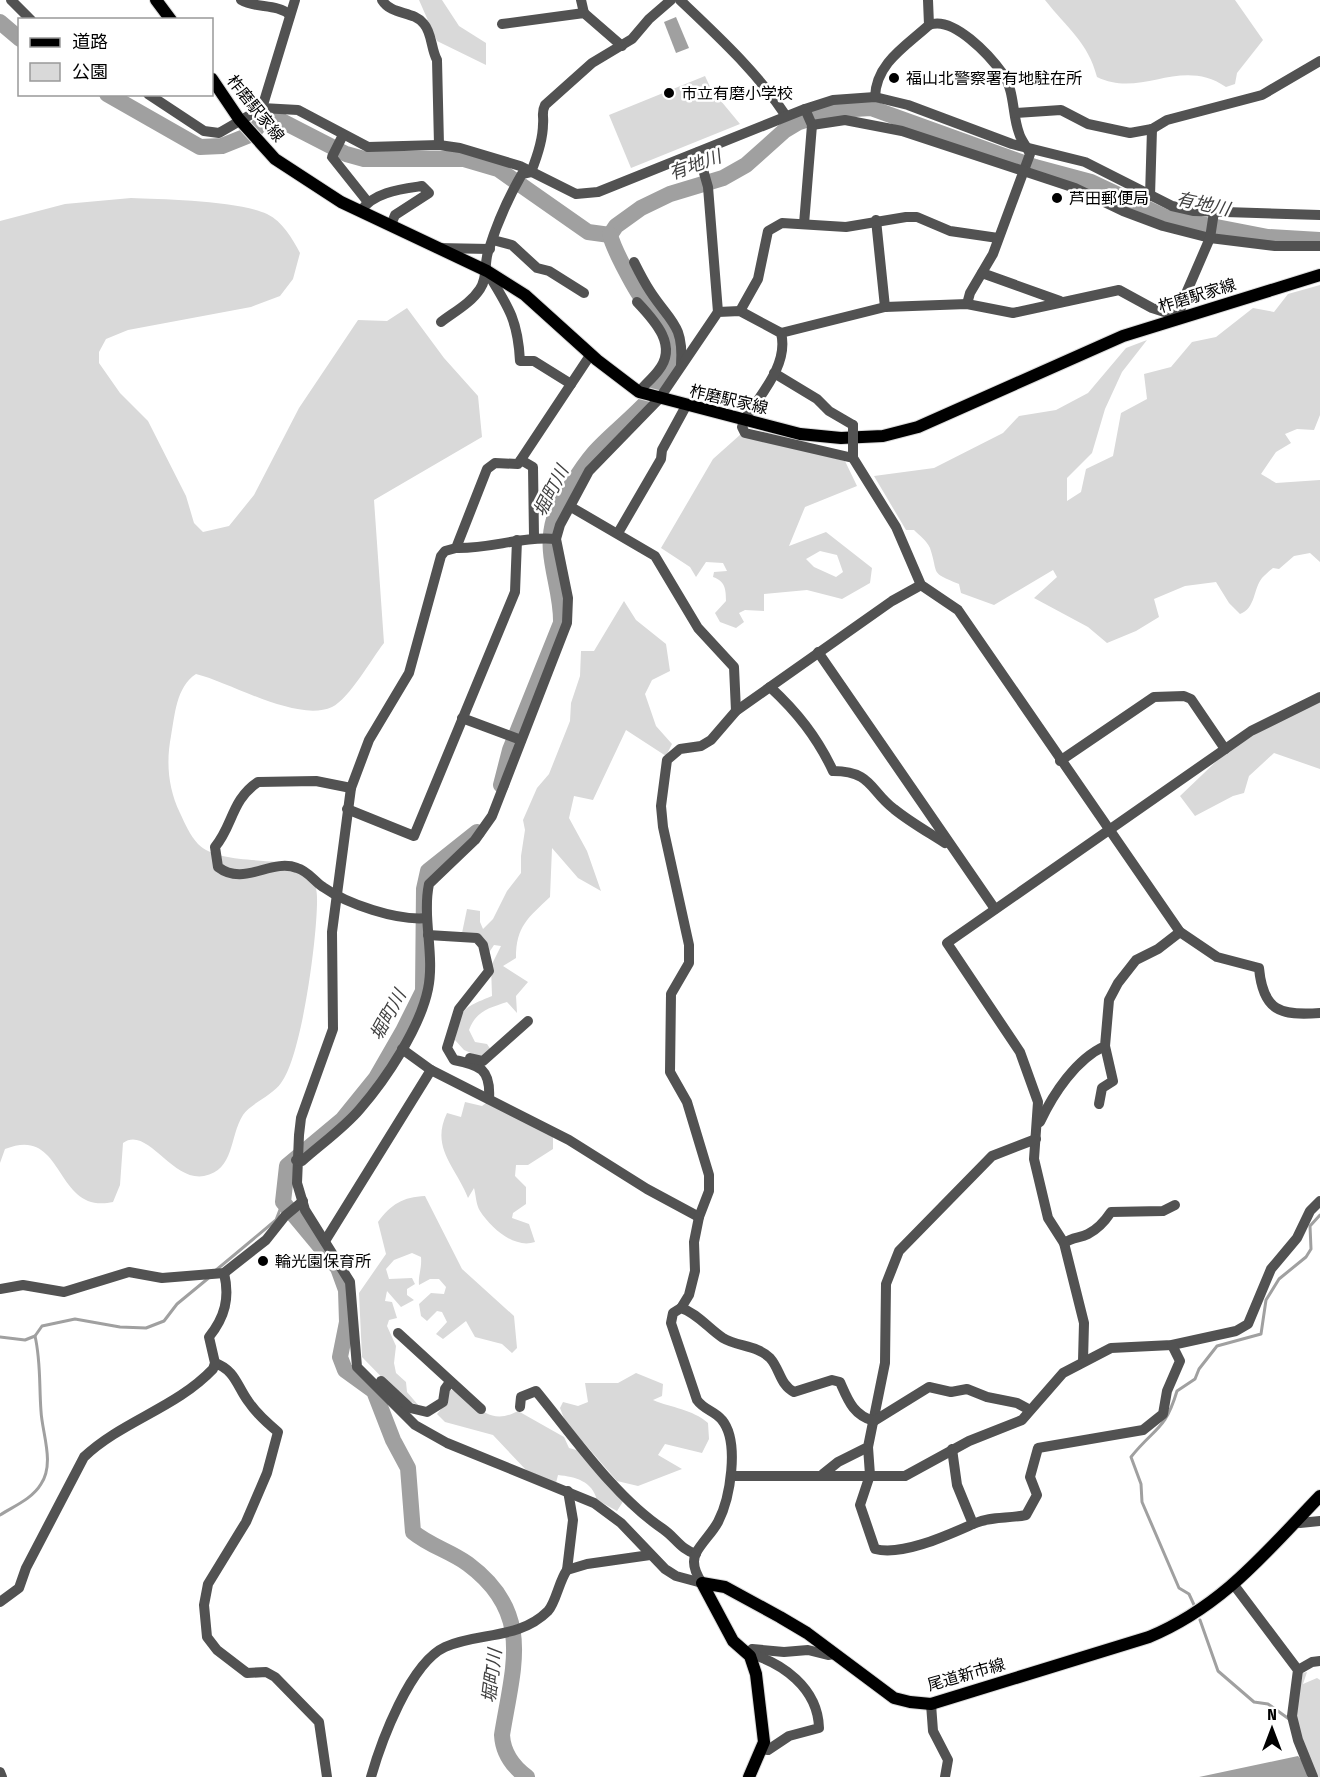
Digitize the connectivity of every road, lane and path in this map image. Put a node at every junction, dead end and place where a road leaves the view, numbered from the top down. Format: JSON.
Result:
{"nodes":[{"id":1,"x":11,"y":0,"type":"edge"},
{"id":2,"x":156,"y":0,"type":"edge"},
{"id":3,"x":241,"y":0,"type":"edge"},
{"id":4,"x":295,"y":0,"type":"edge"},
{"id":5,"x":382,"y":0,"type":"edge"},
{"id":6,"x":581,"y":0,"type":"edge"},
{"id":7,"x":671,"y":0,"type":"edge"},
{"id":8,"x":681,"y":0,"type":"edge"},
{"id":9,"x":928,"y":0,"type":"edge"},
{"id":10,"x":584,"y":13,"type":"junction"},
{"id":11,"x":290,"y":15,"type":"junction"},
{"id":12,"x":29,"y":18,"type":"edge"},
{"id":13,"x":170,"y":18,"type":"edge"},
{"id":14,"x":502,"y":24,"type":"dead end"},
{"id":15,"x":929,"y":25,"type":"junction"},
{"id":16,"x":622,"y":46,"type":"junction"},
{"id":17,"x":1320,"y":61,"type":"edge"},
{"id":18,"x":213,"y":80,"type":"edge"},
{"id":19,"x":151,"y":96,"type":"edge"},
{"id":20,"x":875,"y":97,"type":"junction"},
{"id":21,"x":262,"y":108,"type":"junction"},
{"id":22,"x":805,"y":109,"type":"junction"},
{"id":23,"x":1016,"y":113,"type":"junction"},
{"id":24,"x":786,"y":116,"type":"junction"},
{"id":25,"x":241,"y":121,"type":"junction"},
{"id":26,"x":812,"y":125,"type":"junction"},
{"id":27,"x":1152,"y":129,"type":"junction"},
{"id":28,"x":342,"y":136,"type":"junction"},
{"id":29,"x":439,"y":146,"type":"junction"},
{"id":30,"x":1029,"y":150,"type":"junction"},
{"id":31,"x":698,"y":152,"type":"junction"},
{"id":32,"x":1024,"y":172,"type":"junction"},
{"id":33,"x":526,"y":173,"type":"junction"},
{"id":34,"x":1150,"y":196,"type":"junction"},
{"id":35,"x":364,"y":206,"type":"junction"},
{"id":36,"x":1214,"y":212,"type":"junction"},
{"id":37,"x":1320,"y":215,"type":"edge"},
{"id":38,"x":876,"y":220,"type":"junction"},
{"id":39,"x":804,"y":224,"type":"junction"},
{"id":40,"x":391,"y":225,"type":"junction"},
{"id":41,"x":998,"y":238,"type":"junction"},
{"id":42,"x":1210,"y":238,"type":"junction"},
{"id":43,"x":491,"y":244,"type":"junction"},
{"id":44,"x":1320,"y":246,"type":"edge"},
{"id":45,"x":437,"y":248,"type":"junction"},
{"id":46,"x":634,"y":262,"type":"dead end"},
{"id":47,"x":487,"y":272,"type":"junction"},
{"id":48,"x":982,"y":273,"type":"junction"},
{"id":49,"x":1320,"y":275,"type":"edge"},
{"id":50,"x":584,"y":293,"type":"dead end"},
{"id":51,"x":1060,"y":301,"type":"junction"},
{"id":52,"x":637,"y":302,"type":"dead end"},
{"id":53,"x":967,"y":304,"type":"junction"},
{"id":54,"x":885,"y":307,"type":"junction"},
{"id":55,"x":740,"y":311,"type":"junction"},
{"id":56,"x":717,"y":312,"type":"junction"},
{"id":57,"x":1180,"y":317,"type":"junction"},
{"id":58,"x":441,"y":322,"type":"dead end"},
{"id":59,"x":782,"y":333,"type":"junction"},
{"id":60,"x":665,"y":340,"type":"junction"},
{"id":61,"x":687,"y":348,"type":"junction"},
{"id":62,"x":591,"y":354,"type":"junction"},
{"id":63,"x":774,"y":373,"type":"junction"},
{"id":64,"x":571,"y":384,"type":"junction"},
{"id":65,"x":648,"y":395,"type":"junction"},
{"id":66,"x":686,"y":406,"type":"junction"},
{"id":67,"x":745,"y":419,"type":"junction"},
{"id":68,"x":853,"y":458,"type":"junction"},
{"id":69,"x":522,"y":460,"type":"junction"},
{"id":70,"x":571,"y":507,"type":"junction"},
{"id":71,"x":618,"y":533,"type":"junction"},
{"id":72,"x":537,"y":537,"type":"junction"},
{"id":73,"x":556,"y":539,"type":"junction"},
{"id":74,"x":517,"y":540,"type":"junction"},
{"id":75,"x":456,"y":548,"type":"junction"},
{"id":76,"x":921,"y":585,"type":"junction"},
{"id":77,"x":818,"y":652,"type":"junction"},
{"id":78,"x":770,"y":687,"type":"junction"},
{"id":79,"x":1320,"y":697,"type":"edge"},
{"id":80,"x":736,"y":711,"type":"junction"},
{"id":81,"x":462,"y":718,"type":"junction"},
{"id":82,"x":521,"y":740,"type":"junction"},
{"id":83,"x":1226,"y":748,"type":"junction"},
{"id":84,"x":1060,"y":761,"type":"junction"},
{"id":85,"x":351,"y":788,"type":"junction"},
{"id":86,"x":347,"y":809,"type":"junction"},
{"id":87,"x":1109,"y":830,"type":"junction"},
{"id":88,"x":948,"y":840,"type":"junction"},
{"id":89,"x":336,"y":893,"type":"junction"},
{"id":90,"x":995,"y":909,"type":"junction"},
{"id":91,"x":427,"y":918,"type":"junction"},
{"id":92,"x":1180,"y":932,"type":"junction"},
{"id":93,"x":428,"y":935,"type":"junction"},
{"id":94,"x":1320,"y":1013,"type":"edge"},
{"id":95,"x":528,"y":1021,"type":"dead end"},
{"id":96,"x":1105,"y":1046,"type":"junction"},
{"id":97,"x":402,"y":1049,"type":"junction"},
{"id":98,"x":466,"y":1062,"type":"junction"},
{"id":99,"x":431,"y":1070,"type":"junction"},
{"id":100,"x":489,"y":1099,"type":"junction"},
{"id":101,"x":1099,"y":1104,"type":"dead end"},
{"id":102,"x":1036,"y":1133,"type":"junction"},
{"id":103,"x":296,"y":1160,"type":"junction"},
{"id":104,"x":1320,"y":1201,"type":"edge"},
{"id":105,"x":304,"y":1205,"type":"junction"},
{"id":106,"x":1175,"y":1205,"type":"dead end"},
{"id":107,"x":699,"y":1217,"type":"junction"},
{"id":108,"x":325,"y":1241,"type":"junction"},
{"id":109,"x":1064,"y":1243,"type":"junction"},
{"id":110,"x":224,"y":1273,"type":"junction"},
{"id":111,"x":0,"y":1289,"type":"edge"},
{"id":112,"x":681,"y":1308,"type":"junction"},
{"id":113,"x":398,"y":1333,"type":"dead end"},
{"id":114,"x":1172,"y":1345,"type":"junction"},
{"id":115,"x":1083,"y":1361,"type":"junction"},
{"id":116,"x":214,"y":1363,"type":"junction"},
{"id":117,"x":367,"y":1377,"type":"junction"},
{"id":118,"x":450,"y":1382,"type":"junction"},
{"id":119,"x":520,"y":1407,"type":"dead end"},
{"id":120,"x":481,"y":1409,"type":"dead end"},
{"id":121,"x":1030,"y":1410,"type":"junction"},
{"id":122,"x":874,"y":1421,"type":"junction"},
{"id":123,"x":868,"y":1447,"type":"junction"},
{"id":124,"x":952,"y":1449,"type":"junction"},
{"id":125,"x":823,"y":1474,"type":"junction"},
{"id":126,"x":870,"y":1475,"type":"junction"},
{"id":127,"x":731,"y":1476,"type":"junction"},
{"id":128,"x":568,"y":1491,"type":"junction"},
{"id":129,"x":1320,"y":1496,"type":"edge"},
{"id":130,"x":1296,"y":1521,"type":"junction"},
{"id":131,"x":1320,"y":1521,"type":"edge"},
{"id":132,"x":973,"y":1524,"type":"junction"},
{"id":133,"x":696,"y":1554,"type":"junction"},
{"id":134,"x":650,"y":1555,"type":"junction"},
{"id":135,"x":567,"y":1570,"type":"junction"},
{"id":136,"x":702,"y":1583,"type":"junction"},
{"id":137,"x":1234,"y":1585,"type":"junction"},
{"id":138,"x":0,"y":1602,"type":"edge"},
{"id":139,"x":747,"y":1653,"type":"junction"},
{"id":140,"x":834,"y":1654,"type":"junction"},
{"id":141,"x":1320,"y":1661,"type":"edge"},
{"id":142,"x":1298,"y":1670,"type":"junction"},
{"id":143,"x":931,"y":1704,"type":"junction"},
{"id":144,"x":761,"y":1749,"type":"junction"},
{"id":145,"x":0,"y":1772,"type":"edge"},
{"id":146,"x":2,"y":1777,"type":"edge"},
{"id":147,"x":327,"y":1777,"type":"edge"},
{"id":148,"x":371,"y":1777,"type":"edge"},
{"id":149,"x":749,"y":1777,"type":"edge"},
{"id":150,"x":945,"y":1777,"type":"edge"},
{"id":151,"x":1313,"y":1777,"type":"edge"}],
"edges":[{"from":1,"to":12,"type":"street"},
{"from":2,"to":13,"type":"main road"},
{"from":3,"to":11,"type":"street"},
{"from":4,"to":11,"type":"street"},
{"from":5,"to":29,"type":"street"},
{"from":6,"to":10,"type":"street"},
{"from":7,"to":16,"type":"street"},
{"from":8,"to":24,"type":"street"},
{"from":9,"to":15,"type":"street"},
{"from":10,"to":14,"type":"street"},
{"from":10,"to":16,"type":"street"},
{"from":11,"to":21,"type":"street"},
{"from":15,"to":20,"type":"street"},
{"from":15,"to":23,"type":"street"},
{"from":16,"to":33,"type":"street"},
{"from":17,"to":27,"type":"street"},
{"from":18,"to":25,"type":"main road","name":"柞磨駅家線"},
{"from":19,"to":25,"type":"street"},
{"from":20,"to":22,"type":"street"},
{"from":20,"to":30,"type":"street"},
{"from":21,"to":25,"type":"street"},
{"from":21,"to":28,"type":"street"},
{"from":22,"to":24,"type":"street"},
{"from":22,"to":26,"type":"street"},
{"from":23,"to":27,"type":"street"},
{"from":23,"to":30,"type":"street"},
{"from":24,"to":31,"type":"street"},
{"from":25,"to":35,"type":"main road","name":"柞磨駅家線"},
{"from":26,"to":32,"type":"street"},
{"from":26,"to":39,"type":"street"},
{"from":27,"to":34,"type":"street"},
{"from":28,"to":29,"type":"street"},
{"from":28,"to":35,"type":"street"},
{"from":29,"to":33,"type":"street"},
{"from":30,"to":32,"type":"street"},
{"from":30,"to":34,"type":"street"},
{"from":31,"to":33,"type":"street"},
{"from":31,"to":56,"type":"street"},
{"from":32,"to":41,"type":"street"},
{"from":32,"to":42,"type":"street"},
{"from":33,"to":43,"type":"street"},
{"from":34,"to":36,"type":"street"},
{"from":35,"to":40,"type":"main road","name":"柞磨駅家線"},
{"from":35,"to":40,"type":"street"},
{"from":36,"to":37,"type":"street"},
{"from":36,"to":42,"type":"street"},
{"from":38,"to":39,"type":"street"},
{"from":38,"to":41,"type":"street"},
{"from":38,"to":54,"type":"street"},
{"from":39,"to":55,"type":"street"},
{"from":40,"to":45,"type":"main road","name":"柞磨駅家線"},
{"from":41,"to":48,"type":"street"},
{"from":42,"to":44,"type":"street"},
{"from":42,"to":57,"type":"street"},
{"from":43,"to":45,"type":"street"},
{"from":43,"to":47,"type":"street"},
{"from":43,"to":50,"type":"street"},
{"from":45,"to":47,"type":"main road","name":"柞磨駅家線"},
{"from":46,"to":61,"type":"street"},
{"from":47,"to":58,"type":"street"},
{"from":47,"to":62,"type":"main road","name":"柞磨駅家線"},
{"from":47,"to":64,"type":"street"},
{"from":48,"to":51,"type":"street"},
{"from":48,"to":53,"type":"street"},
{"from":49,"to":57,"type":"main road","name":"柞磨駅家線"},
{"from":51,"to":53,"type":"street"},
{"from":51,"to":57,"type":"street"},
{"from":52,"to":60,"type":"street"},
{"from":53,"to":54,"type":"street"},
{"from":54,"to":59,"type":"street"},
{"from":55,"to":56,"type":"street"},
{"from":55,"to":59,"type":"street"},
{"from":56,"to":61,"type":"street"},
{"from":57,"to":67,"type":"main road","name":"柞磨駅家線"},
{"from":59,"to":63,"type":"street"},
{"from":60,"to":61,"type":"street"},
{"from":60,"to":65,"type":"street"},
{"from":61,"to":65,"type":"street"},
{"from":62,"to":64,"type":"street"},
{"from":62,"to":65,"type":"main road","name":"柞磨駅家線"},
{"from":63,"to":67,"type":"street"},
{"from":63,"to":68,"type":"street","bridge":true},
{"from":64,"to":69,"type":"street"},
{"from":65,"to":66,"type":"main road","name":"柞磨駅家線"},
{"from":65,"to":70,"type":"street"},
{"from":66,"to":67,"type":"main road","name":"柞磨駅家線"},
{"from":66,"to":71,"type":"street"},
{"from":67,"to":68,"type":"street"},
{"from":68,"to":76,"type":"street"},
{"from":69,"to":72,"type":"street"},
{"from":69,"to":75,"type":"street"},
{"from":70,"to":71,"type":"street"},
{"from":70,"to":73,"type":"street"},
{"from":71,"to":80,"type":"street"},
{"from":72,"to":73,"type":"street"},
{"from":72,"to":74,"type":"street"},
{"from":73,"to":82,"type":"street"},
{"from":74,"to":75,"type":"street"},
{"from":74,"to":81,"type":"street"},
{"from":75,"to":85,"type":"street"},
{"from":76,"to":77,"type":"street"},
{"from":76,"to":84,"type":"street"},
{"from":77,"to":78,"type":"street"},
{"from":77,"to":88,"type":"street"},
{"from":78,"to":80,"type":"street"},
{"from":78,"to":88,"type":"street"},
{"from":79,"to":83,"type":"street"},
{"from":80,"to":107,"type":"street"},
{"from":81,"to":82,"type":"street"},
{"from":81,"to":86,"type":"street"},
{"from":82,"to":91,"type":"street"},
{"from":83,"to":84,"type":"street"},
{"from":83,"to":87,"type":"street"},
{"from":84,"to":87,"type":"street"},
{"from":85,"to":86,"type":"street"},
{"from":85,"to":89,"type":"street"},
{"from":86,"to":89,"type":"street"},
{"from":87,"to":90,"type":"street"},
{"from":87,"to":92,"type":"street"},
{"from":88,"to":90,"type":"street"},
{"from":89,"to":91,"type":"street"},
{"from":89,"to":103,"type":"street"},
{"from":90,"to":102,"type":"street"},
{"from":91,"to":93,"type":"street"},
{"from":92,"to":94,"type":"street"},
{"from":92,"to":96,"type":"street"},
{"from":93,"to":97,"type":"street"},
{"from":93,"to":98,"type":"street"},
{"from":95,"to":98,"type":"street"},
{"from":96,"to":101,"type":"street"},
{"from":96,"to":102,"type":"street"},
{"from":97,"to":99,"type":"street"},
{"from":97,"to":103,"type":"street"},
{"from":98,"to":100,"type":"street"},
{"from":99,"to":100,"type":"street"},
{"from":99,"to":108,"type":"street"},
{"from":100,"to":107,"type":"street"},
{"from":102,"to":109,"type":"street"},
{"from":102,"to":122,"type":"street"},
{"from":103,"to":105,"type":"street"},
{"from":104,"to":114,"type":"street"},
{"from":105,"to":108,"type":"street"},
{"from":105,"to":110,"type":"street"},
{"from":106,"to":109,"type":"street"},
{"from":107,"to":112,"type":"street"},
{"from":108,"to":117,"type":"street"},
{"from":109,"to":115,"type":"street"},
{"from":110,"to":111,"type":"street"},
{"from":110,"to":116,"type":"street"},
{"from":112,"to":122,"type":"street"},
{"from":112,"to":127,"type":"street"},
{"from":113,"to":118,"type":"street"},
{"from":114,"to":115,"type":"street"},
{"from":114,"to":132,"type":"street"},
{"from":115,"to":121,"type":"street"},
{"from":116,"to":138,"type":"street"},
{"from":116,"to":147,"type":"street"},
{"from":117,"to":118,"type":"street"},
{"from":117,"to":128,"type":"street"},
{"from":118,"to":120,"type":"street"},
{"from":119,"to":133,"type":"street"},
{"from":121,"to":122,"type":"street"},
{"from":121,"to":124,"type":"street"},
{"from":122,"to":123,"type":"street"},
{"from":123,"to":125,"type":"street"},
{"from":123,"to":126,"type":"street"},
{"from":124,"to":126,"type":"street"},
{"from":124,"to":132,"type":"street"},
{"from":125,"to":126,"type":"street"},
{"from":125,"to":127,"type":"street"},
{"from":126,"to":132,"type":"street"},
{"from":127,"to":133,"type":"street"},
{"from":128,"to":134,"type":"street"},
{"from":128,"to":135,"type":"street"},
{"from":129,"to":130,"type":"main road","name":"尾道新市線"},
{"from":130,"to":131,"type":"street"},
{"from":130,"to":137,"type":"main road","name":"尾道新市線"},
{"from":133,"to":136,"type":"street"},
{"from":134,"to":135,"type":"street"},
{"from":134,"to":136,"type":"street"},
{"from":135,"to":148,"type":"street"},
{"from":136,"to":139,"type":"main road"},
{"from":136,"to":140,"type":"main road","name":"尾道新市線"},
{"from":137,"to":142,"type":"street"},
{"from":137,"to":143,"type":"main road","name":"尾道新市線"},
{"from":139,"to":140,"type":"street"},
{"from":139,"to":144,"type":"main road"},
{"from":139,"to":144,"type":"street"},
{"from":140,"to":143,"type":"main road","name":"尾道新市線"},
{"from":141,"to":142,"type":"street"},
{"from":142,"to":151,"type":"street"},
{"from":143,"to":150,"type":"street"},
{"from":144,"to":149,"type":"main road"},
{"from":145,"to":146,"type":"street"}]}
